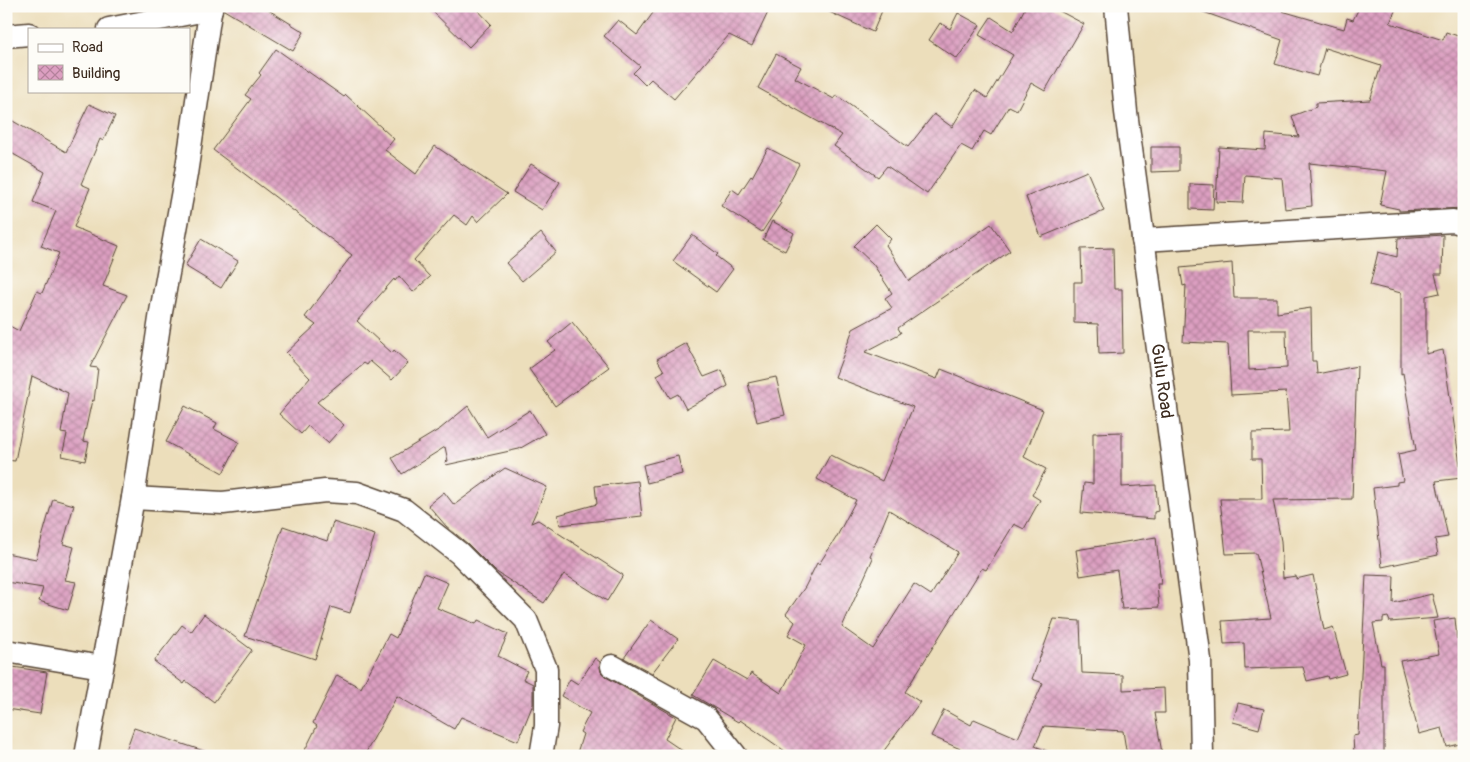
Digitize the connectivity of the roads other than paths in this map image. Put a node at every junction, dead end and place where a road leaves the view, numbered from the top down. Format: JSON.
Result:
{"nodes":[{"id":1,"x":1116,"y":6,"type":"edge"},
{"id":2,"x":211,"y":7,"type":"edge"},
{"id":3,"x":114,"y":28,"type":"edge"},
{"id":4,"x":28,"y":34,"type":"edge"},
{"id":5,"x":6,"y":36,"type":"edge"},
{"id":6,"x":1464,"y":224,"type":"edge"},
{"id":7,"x":1143,"y":240,"type":"junction"},
{"id":8,"x":133,"y":498,"type":"junction"},
{"id":9,"x":6,"y":651,"type":"edge"},
{"id":10,"x":102,"y":666,"type":"junction"},
{"id":11,"x":612,"y":666,"type":"dead end"},
{"id":12,"x":86,"y":756,"type":"edge"},
{"id":13,"x":541,"y":756,"type":"edge"},
{"id":14,"x":736,"y":756,"type":"edge"},
{"id":15,"x":1202,"y":756,"type":"edge"}],
"edges":[{"from":1,"to":7,"type":"street","name":"Gulu Road"},
{"from":2,"to":3,"type":"street"},
{"from":2,"to":8,"type":"street"},
{"from":4,"to":5,"type":"street"},
{"from":6,"to":7,"type":"street"},
{"from":7,"to":15,"type":"street","name":"Gulu Road"},
{"from":8,"to":10,"type":"street"},
{"from":8,"to":13,"type":"street"},
{"from":9,"to":10,"type":"street"},
{"from":10,"to":12,"type":"street"},
{"from":11,"to":14,"type":"street"}]}
